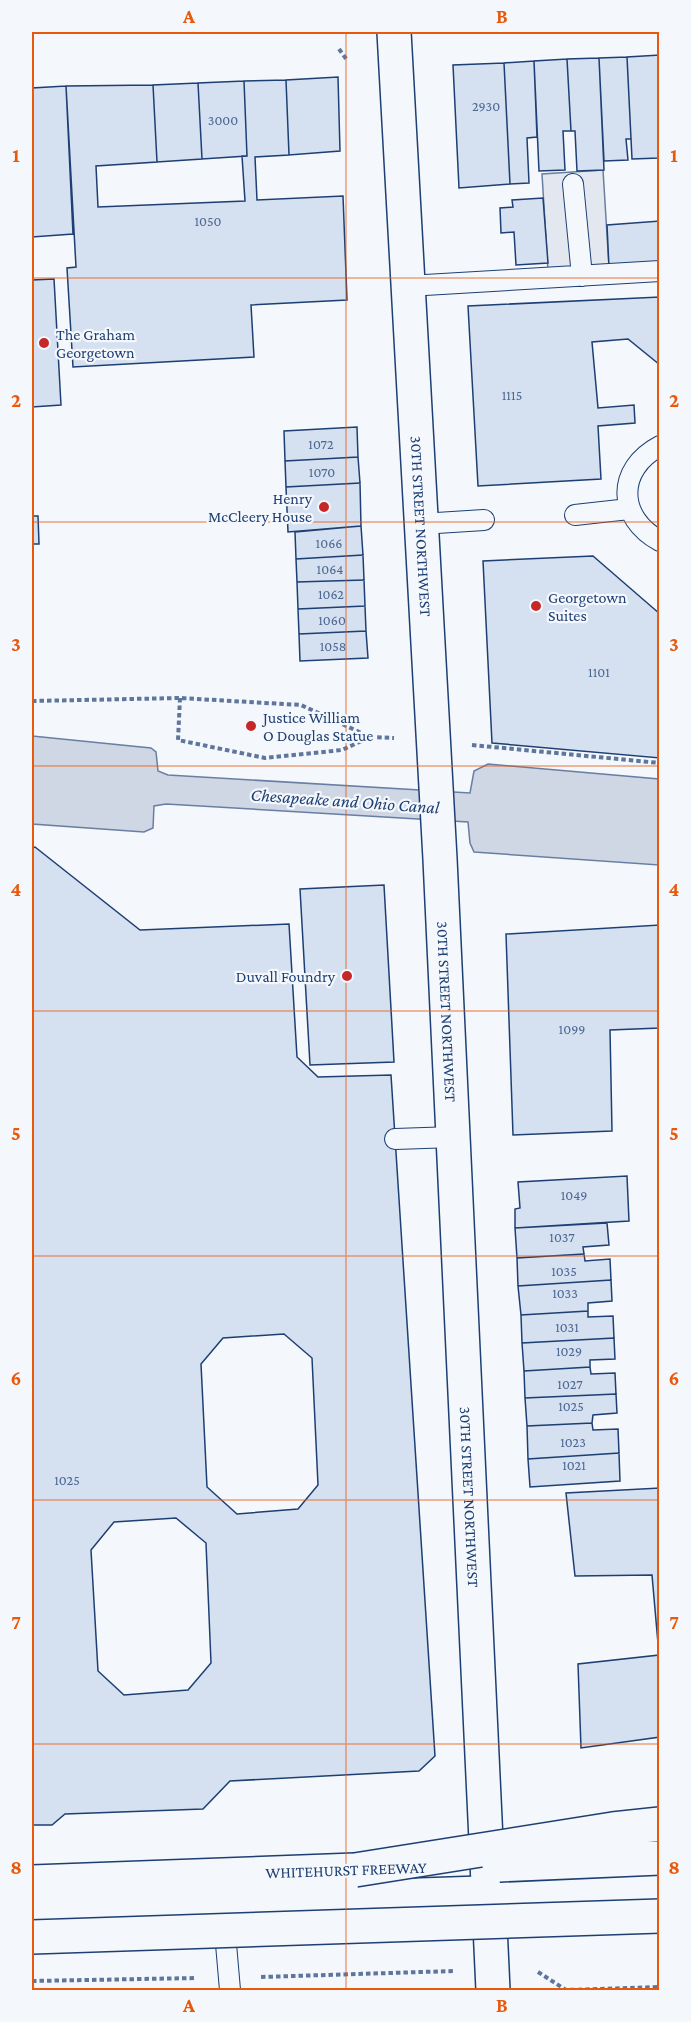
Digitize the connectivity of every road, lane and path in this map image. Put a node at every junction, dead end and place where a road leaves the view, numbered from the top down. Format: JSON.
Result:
{"nodes":[{"id":1,"x":394,"y":32,"type":"edge"},
{"id":2,"x":339,"y":49,"type":"dead end"},
{"id":3,"x":347,"y":60,"type":"dead end"},
{"id":4,"x":573,"y":184,"type":"dead end"},
{"id":5,"x":660,"y":271,"type":"edge"},
{"id":6,"x":582,"y":276,"type":"junction"},
{"id":7,"x":408,"y":286,"type":"junction"},
{"id":8,"x":660,"y":446,"type":"edge"},
{"id":9,"x":629,"y":509,"type":"junction"},
{"id":10,"x":575,"y":515,"type":"dead end"},
{"id":11,"x":484,"y":520,"type":"dead end"},
{"id":12,"x":421,"y":524,"type":"junction"},
{"id":13,"x":660,"y":541,"type":"edge"},
{"id":14,"x":180,"y":698,"type":"junction"},
{"id":15,"x":32,"y":701,"type":"edge"},
{"id":16,"x":370,"y":737,"type":"junction"},
{"id":17,"x":400,"y":739,"type":"dead end"},
{"id":18,"x":465,"y":745,"type":"dead end"},
{"id":19,"x":660,"y":763,"type":"edge"},
{"id":20,"x":454,"y":1137,"type":"junction"},
{"id":21,"x":395,"y":1139,"type":"dead end"},
{"id":22,"x":660,"y":1824,"type":"edge"},
{"id":23,"x":660,"y":1858,"type":"edge"},
{"id":24,"x":356,"y":1870,"type":"junction"},
{"id":25,"x":32,"y":1882,"type":"edge"},
{"id":26,"x":660,"y":1887,"type":"edge"},
{"id":27,"x":490,"y":1891,"type":"junction"},
{"id":28,"x":222,"y":1901,"type":"junction"},
{"id":29,"x":32,"y":1908,"type":"edge"},
{"id":30,"x":660,"y":1916,"type":"edge"},
{"id":31,"x":32,"y":1937,"type":"edge"},
{"id":32,"x":538,"y":1972,"type":"dead end"},
{"id":33,"x":660,"y":1987,"type":"edge"},
{"id":34,"x":230,"y":1990,"type":"edge"},
{"id":35,"x":493,"y":1990,"type":"edge"}],
"edges":[{"from":1,"to":7,"type":"main road","name":"30TH STREET NORTHWEST"},
{"from":2,"to":3,"type":"path"},
{"from":4,"to":6,"type":"lane"},
{"from":5,"to":6,"type":"lane"},
{"from":6,"to":7,"type":"lane"},
{"from":7,"to":12,"type":"main road","name":"30TH STREET NORTHWEST"},
{"from":8,"to":9,"type":"lane"},
{"from":9,"to":10,"type":"lane"},
{"from":9,"to":13,"type":"lane"},
{"from":11,"to":12,"type":"lane"},
{"from":12,"to":20,"type":"main road","name":"30TH STREET NORTHWEST"},
{"from":14,"to":15,"type":"path"},
{"from":14,"to":16,"type":"path"},
{"from":14,"to":16,"type":"path"},
{"from":16,"to":17,"type":"path"},
{"from":18,"to":19,"type":"path"},
{"from":20,"to":21,"type":"lane"},
{"from":20,"to":27,"type":"main road","name":"30TH STREET NORTHWEST"},
{"from":22,"to":24,"type":"main road","bridge":true},
{"from":23,"to":24,"type":"main road","name":"WHITEHURST FREEWAY","bridge":true},
{"from":24,"to":25,"type":"main road","name":"WHITEHURST FREEWAY"},
{"from":26,"to":27,"type":"main road"},
{"from":27,"to":28,"type":"main road"},
{"from":27,"to":35,"type":"main road","name":"30TH STREET NORTHWEST"},
{"from":28,"to":29,"type":"main road"},
{"from":28,"to":34,"type":"lane"},
{"from":30,"to":31,"type":"main road","bridge":true},
{"from":32,"to":33,"type":"path"}]}
